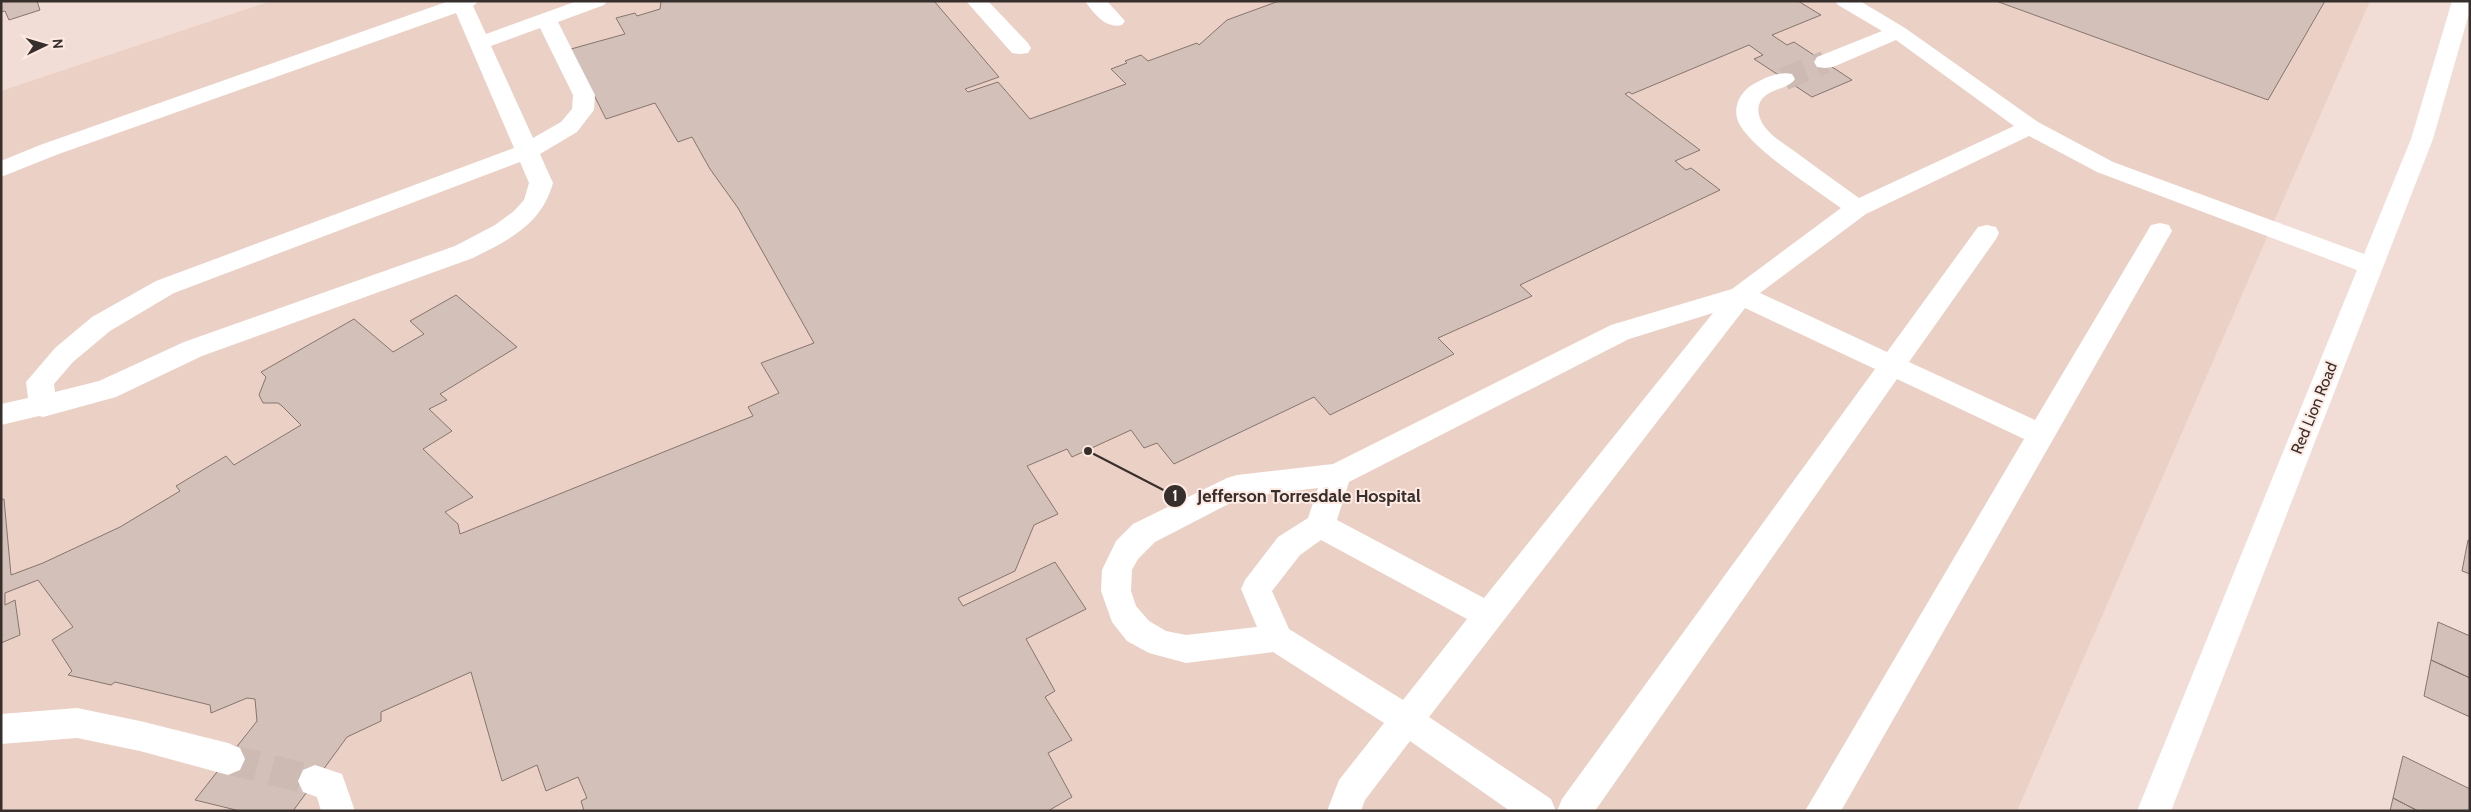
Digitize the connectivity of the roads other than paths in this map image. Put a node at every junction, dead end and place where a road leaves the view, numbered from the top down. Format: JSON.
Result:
{"nodes":[{"id":1,"x":597,"y":1,"type":"edge"},
{"id":2,"x":976,"y":1,"type":"edge"},
{"id":3,"x":1095,"y":1,"type":"edge"},
{"id":4,"x":1845,"y":1,"type":"edge"},
{"id":5,"x":2462,"y":1,"type":"edge"},
{"id":6,"x":466,"y":2,"type":"edge"},
{"id":7,"x":546,"y":19,"type":"junction"},
{"id":8,"x":1115,"y":21,"type":"dead end"},
{"id":9,"x":1898,"y":32,"type":"junction"},
{"id":10,"x":480,"y":42,"type":"junction"},
{"id":11,"x":1020,"y":48,"type":"dead end"},
{"id":12,"x":1825,"y":62,"type":"tunnel mouth"},
{"id":13,"x":1784,"y":79,"type":"tunnel mouth"},
{"id":14,"x":2030,"y":127,"type":"junction"},
{"id":15,"x":527,"y":151,"type":"junction"},
{"id":16,"x":1,"y":170,"type":"edge"},
{"id":17,"x":1857,"y":208,"type":"junction"},
{"id":18,"x":2160,"y":231,"type":"dead end"},
{"id":19,"x":1987,"y":233,"type":"dead end"},
{"id":20,"x":2371,"y":266,"type":"junction"},
{"id":21,"x":1742,"y":295,"type":"junction"},
{"id":22,"x":1893,"y":365,"type":"junction"},
{"id":23,"x":43,"y":407,"type":"junction"},
{"id":24,"x":1,"y":415,"type":"edge"},
{"id":25,"x":2041,"y":435,"type":"junction"},
{"id":26,"x":1337,"y":475,"type":"junction"},
{"id":27,"x":1320,"y":525,"type":"junction"},
{"id":28,"x":1490,"y":616,"type":"junction"},
{"id":29,"x":1277,"y":638,"type":"junction"},
{"id":30,"x":1407,"y":720,"type":"junction"},
{"id":31,"x":1,"y":730,"type":"edge"},
{"id":32,"x":228,"y":758,"type":"tunnel mouth"},
{"id":33,"x":315,"y":781,"type":"tunnel mouth"},
{"id":34,"x":338,"y":811,"type":"edge"},
{"id":35,"x":1344,"y":811,"type":"edge"},
{"id":36,"x":1539,"y":811,"type":"edge"},
{"id":37,"x":1574,"y":811,"type":"edge"},
{"id":38,"x":1822,"y":811,"type":"edge"},
{"id":39,"x":2154,"y":811,"type":"edge"}],
"edges":[{"from":1,"to":7,"type":"street"},
{"from":2,"to":11,"type":"street"},
{"from":3,"to":8,"type":"street"},
{"from":4,"to":9,"type":"street"},
{"from":5,"to":20,"type":"street","name":"Red Lion Road"},
{"from":6,"to":10,"type":"street"},
{"from":6,"to":16,"type":"street"},
{"from":7,"to":10,"type":"street"},
{"from":7,"to":15,"type":"street"},
{"from":9,"to":12,"type":"street"},
{"from":9,"to":14,"type":"street"},
{"from":10,"to":15,"type":"street"},
{"from":13,"to":17,"type":"street"},
{"from":14,"to":17,"type":"street"},
{"from":14,"to":20,"type":"street"},
{"from":15,"to":23,"type":"street"},
{"from":15,"to":23,"type":"street"},
{"from":17,"to":21,"type":"street"},
{"from":18,"to":25,"type":"street"},
{"from":19,"to":22,"type":"street"},
{"from":20,"to":39,"type":"street","name":"Red Lion Road"},
{"from":21,"to":22,"type":"street"},
{"from":21,"to":26,"type":"street"},
{"from":21,"to":28,"type":"street"},
{"from":22,"to":25,"type":"street"},
{"from":22,"to":37,"type":"street"},
{"from":23,"to":24,"type":"street"},
{"from":25,"to":38,"type":"street"},
{"from":26,"to":27,"type":"street"},
{"from":26,"to":29,"type":"street"},
{"from":27,"to":28,"type":"street"},
{"from":27,"to":29,"type":"street"},
{"from":28,"to":30,"type":"street"},
{"from":29,"to":30,"type":"street"},
{"from":30,"to":35,"type":"street"},
{"from":30,"to":36,"type":"street"},
{"from":31,"to":32,"type":"street"},
{"from":33,"to":34,"type":"street"}]}
